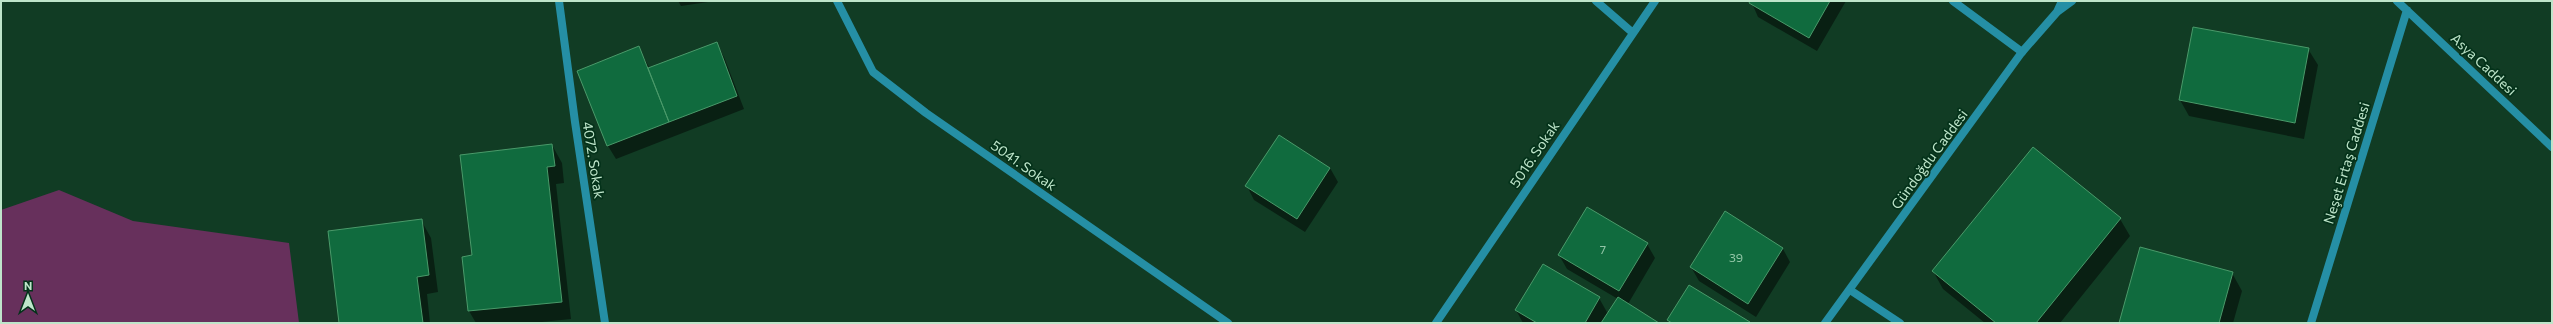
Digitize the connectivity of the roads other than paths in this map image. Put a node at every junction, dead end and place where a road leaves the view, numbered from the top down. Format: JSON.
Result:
{"nodes":[{"id":1,"x":559,"y":1,"type":"edge"},
{"id":2,"x":837,"y":1,"type":"edge"},
{"id":3,"x":1596,"y":1,"type":"edge"},
{"id":4,"x":1655,"y":1,"type":"edge"},
{"id":5,"x":1953,"y":1,"type":"edge"},
{"id":6,"x":2062,"y":1,"type":"edge"},
{"id":7,"x":2072,"y":1,"type":"edge"},
{"id":8,"x":2397,"y":1,"type":"edge"},
{"id":9,"x":2407,"y":10,"type":"junction"},
{"id":10,"x":2057,"y":12,"type":"junction"},
{"id":11,"x":1633,"y":33,"type":"junction"},
{"id":12,"x":2022,"y":52,"type":"junction"},
{"id":13,"x":2552,"y":147,"type":"edge"},
{"id":14,"x":1850,"y":290,"type":"junction"},
{"id":15,"x":605,"y":323,"type":"edge"},
{"id":16,"x":1228,"y":323,"type":"edge"},
{"id":17,"x":1436,"y":323,"type":"edge"},
{"id":18,"x":1825,"y":323,"type":"edge"},
{"id":19,"x":1900,"y":323,"type":"edge"},
{"id":20,"x":2311,"y":323,"type":"edge"}],
"edges":[{"from":1,"to":15,"type":"street","name":"4072. Sokak"},
{"from":2,"to":16,"type":"street","name":"5041. Sokak"},
{"from":3,"to":11,"type":"street"},
{"from":4,"to":11,"type":"street","name":"5016. Sokak"},
{"from":5,"to":12,"type":"street"},
{"from":6,"to":10,"type":"street"},
{"from":7,"to":10,"type":"street"},
{"from":8,"to":9,"type":"street","name":"Asya Caddesi"},
{"from":9,"to":13,"type":"street","name":"Asya Caddesi"},
{"from":9,"to":20,"type":"street","name":"Neşet Ertaş Caddesi"},
{"from":10,"to":12,"type":"street","name":"Gündoğdu Caddesi"},
{"from":11,"to":17,"type":"street","name":"5016. Sokak"},
{"from":12,"to":14,"type":"street","name":"Gündoğdu Caddesi"},
{"from":14,"to":18,"type":"street","name":"Gündoğdu Caddesi"},
{"from":14,"to":19,"type":"street"}]}
